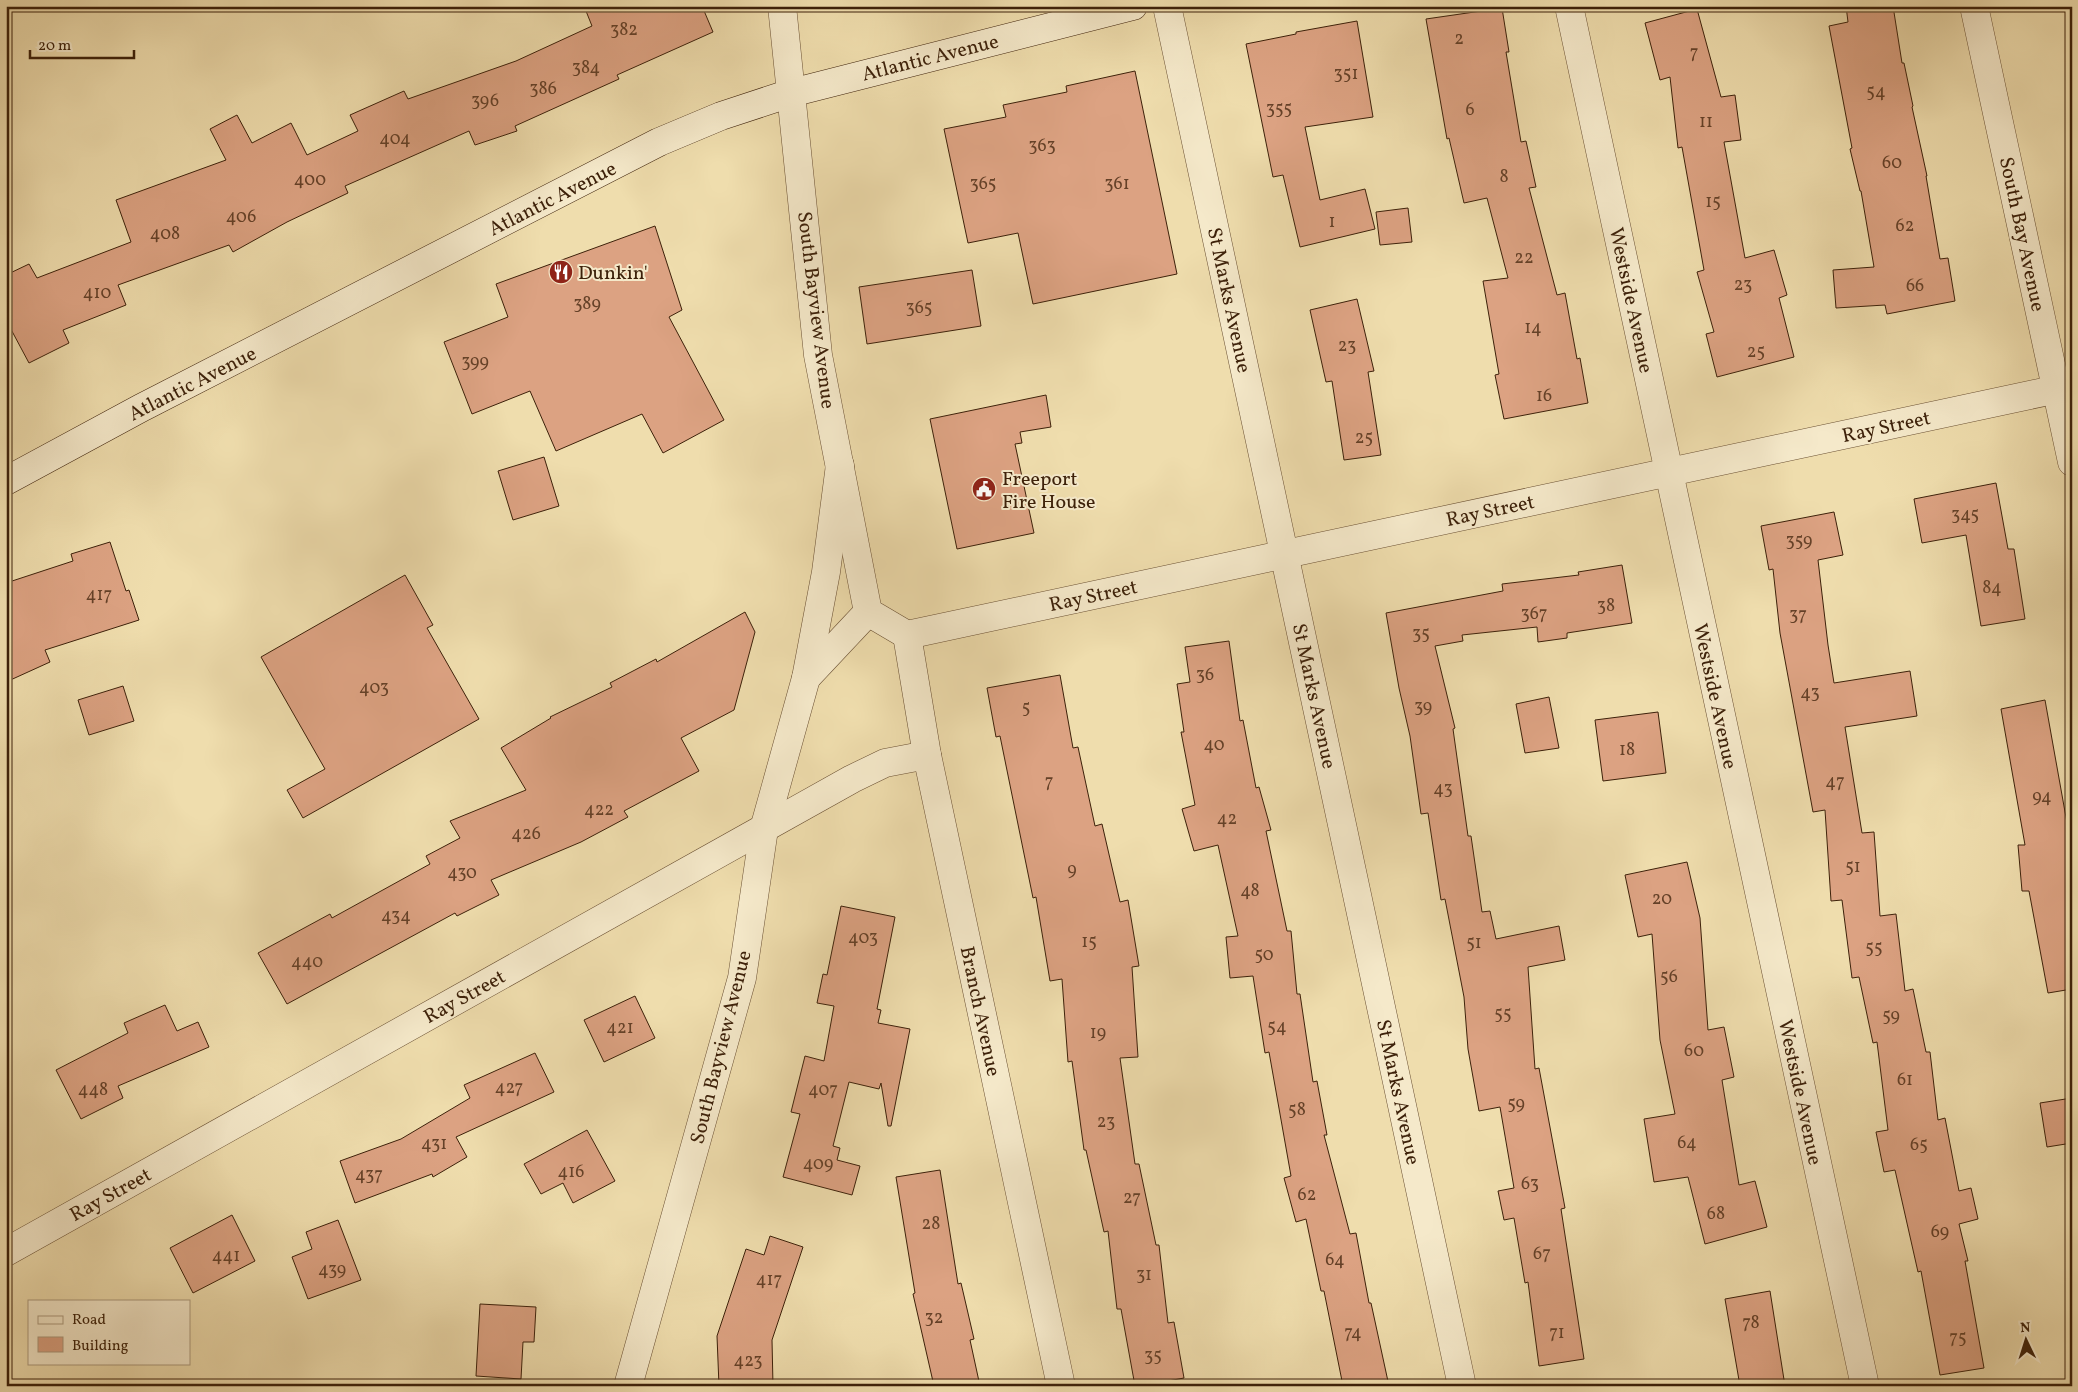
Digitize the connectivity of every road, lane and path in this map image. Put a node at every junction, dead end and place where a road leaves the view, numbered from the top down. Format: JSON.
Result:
{"nodes":[{"id":1,"x":782,"y":6,"type":"edge"},
{"id":2,"x":1133,"y":6,"type":"edge"},
{"id":3,"x":1167,"y":6,"type":"edge"},
{"id":4,"x":1569,"y":6,"type":"edge"},
{"id":5,"x":1974,"y":6,"type":"edge"},
{"id":6,"x":791,"y":93,"type":"junction"},
{"id":7,"x":2064,"y":388,"type":"edge"},
{"id":8,"x":2072,"y":462,"type":"edge"},
{"id":9,"x":840,"y":465,"type":"junction"},
{"id":10,"x":1668,"y":472,"type":"junction"},
{"id":11,"x":6,"y":481,"type":"edge"},
{"id":12,"x":1284,"y":554,"type":"junction"},
{"id":13,"x":868,"y":612,"type":"junction"},
{"id":14,"x":907,"y":635,"type":"junction"},
{"id":15,"x":806,"y":678,"type":"junction"},
{"id":16,"x":927,"y":755,"type":"junction"},
{"id":17,"x":764,"y":829,"type":"junction"},
{"id":18,"x":6,"y":1252,"type":"edge"},
{"id":19,"x":628,"y":1386,"type":"edge"},
{"id":20,"x":1061,"y":1386,"type":"edge"},
{"id":21,"x":1462,"y":1386,"type":"edge"},
{"id":22,"x":1864,"y":1386,"type":"edge"}],
"edges":[{"from":1,"to":6,"type":"street","name":"South Bayview Avenue"},
{"from":2,"to":6,"type":"street","name":"Atlantic Avenue"},
{"from":3,"to":12,"type":"street","name":"St Marks Avenue"},
{"from":4,"to":10,"type":"street","name":"Westside Avenue"},
{"from":5,"to":7,"type":"street","name":"South Bay Avenue"},
{"from":6,"to":9,"type":"street","name":"South Bayview Avenue"},
{"from":6,"to":11,"type":"street","name":"Atlantic Avenue"},
{"from":7,"to":8,"type":"street","name":"South Bay Avenue"},
{"from":7,"to":10,"type":"street","name":"Ray Street"},
{"from":9,"to":13,"type":"street","name":"South Bayview Avenue"},
{"from":9,"to":15,"type":"street"},
{"from":10,"to":12,"type":"street","name":"Ray Street"},
{"from":10,"to":22,"type":"street","name":"Westside Avenue"},
{"from":12,"to":14,"type":"street","name":"Ray Street"},
{"from":12,"to":21,"type":"street","name":"St Marks Avenue"},
{"from":13,"to":14,"type":"street"},
{"from":13,"to":15,"type":"street","name":"South Bayview Avenue"},
{"from":14,"to":16,"type":"street","name":"Branch Avenue"},
{"from":15,"to":17,"type":"street","name":"South Bayview Avenue"},
{"from":16,"to":17,"type":"street","name":"Ray Street"},
{"from":16,"to":20,"type":"street","name":"Branch Avenue"},
{"from":17,"to":18,"type":"street","name":"Ray Street"},
{"from":17,"to":19,"type":"street","name":"South Bayview Avenue"}]}
